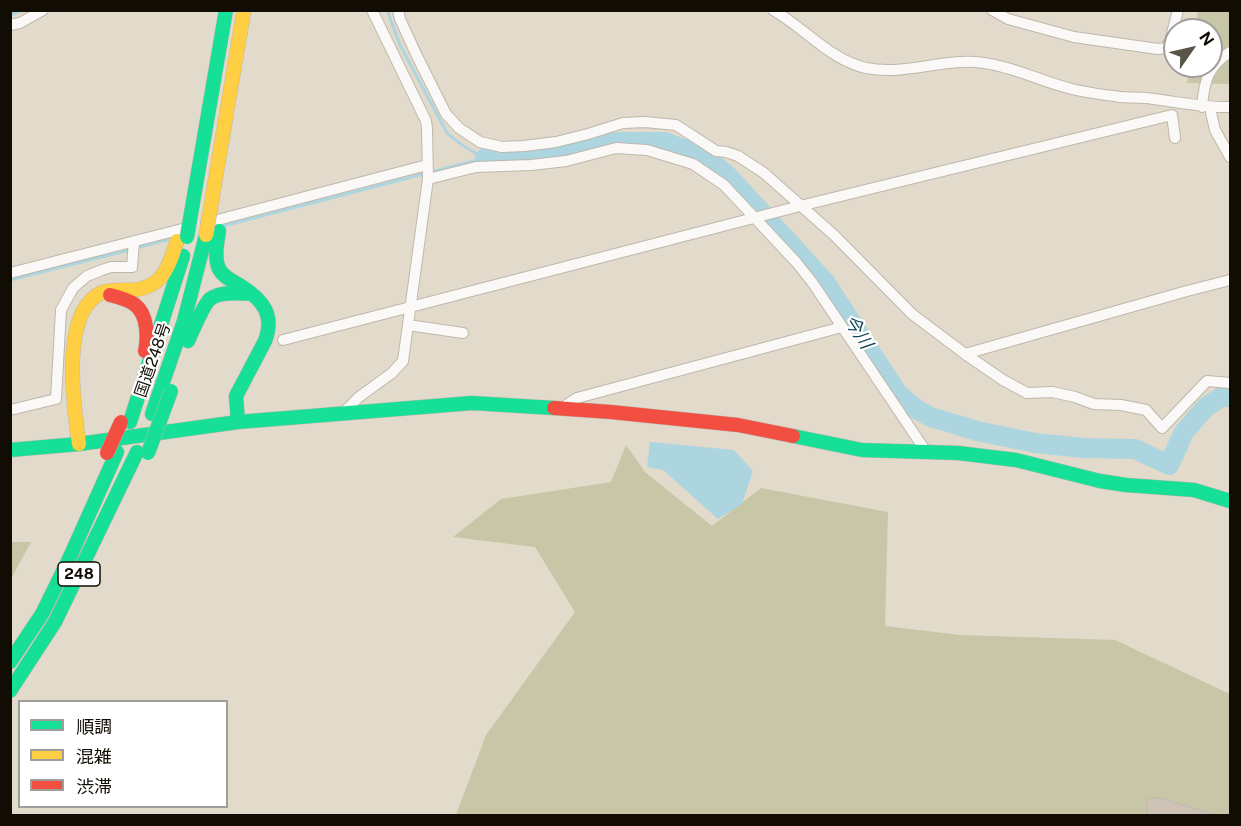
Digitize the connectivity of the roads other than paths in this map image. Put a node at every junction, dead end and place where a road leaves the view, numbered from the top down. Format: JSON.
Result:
{"nodes":[{"id":1,"x":43,"y":10,"type":"edge"},
{"id":2,"x":226,"y":10,"type":"edge"},
{"id":3,"x":372,"y":10,"type":"edge"},
{"id":4,"x":398,"y":10,"type":"edge"},
{"id":5,"x":992,"y":10,"type":"edge"},
{"id":6,"x":1178,"y":10,"type":"edge"},
{"id":7,"x":779,"y":12,"type":"edge"},
{"id":8,"x":243,"y":16,"type":"edge"},
{"id":9,"x":10,"y":25,"type":"edge"},
{"id":10,"x":1230,"y":52,"type":"edge"},
{"id":11,"x":1206,"y":107,"type":"junction"},
{"id":12,"x":1230,"y":107,"type":"edge"},
{"id":13,"x":1175,"y":138,"type":"dead end"},
{"id":14,"x":1230,"y":157,"type":"edge"},
{"id":15,"x":427,"y":165,"type":"junction"},
{"id":16,"x":428,"y":179,"type":"junction"},
{"id":17,"x":800,"y":206,"type":"junction"},
{"id":18,"x":756,"y":217,"type":"junction"},
{"id":19,"x":212,"y":233,"type":"junction"},
{"id":20,"x":182,"y":239,"type":"junction"},
{"id":21,"x":134,"y":241,"type":"junction"},
{"id":22,"x":10,"y":273,"type":"edge"},
{"id":23,"x":1230,"y":280,"type":"edge"},
{"id":24,"x":102,"y":293,"type":"junction"},
{"id":25,"x":252,"y":294,"type":"junction"},
{"id":26,"x":410,"y":308,"type":"junction"},
{"id":27,"x":408,"y":325,"type":"junction"},
{"id":28,"x":842,"y":327,"type":"junction"},
{"id":29,"x":463,"y":333,"type":"dead end"},
{"id":30,"x":283,"y":340,"type":"dead end"},
{"id":31,"x":965,"y":354,"type":"junction"},
{"id":32,"x":1230,"y":383,"type":"edge"},
{"id":33,"x":562,"y":408,"type":"junction"},
{"id":34,"x":10,"y":410,"type":"edge"},
{"id":35,"x":342,"y":414,"type":"junction"},
{"id":36,"x":126,"y":422,"type":"junction"},
{"id":37,"x":238,"y":422,"type":"junction"},
{"id":38,"x":79,"y":444,"type":"junction"},
{"id":39,"x":10,"y":450,"type":"edge"},
{"id":40,"x":142,"y":452,"type":"junction"},
{"id":41,"x":927,"y":453,"type":"junction"},
{"id":42,"x":1230,"y":501,"type":"edge"},
{"id":43,"x":10,"y":662,"type":"edge"},
{"id":44,"x":10,"y":691,"type":"edge"}],
"edges":[{"from":1,"to":9,"type":"street"},
{"from":2,"to":20,"type":"main road","name":"国道248号","number":"248","bridge":true},
{"from":3,"to":15,"type":"street"},
{"from":4,"to":17,"type":"street"},
{"from":5,"to":6,"type":"street"},
{"from":7,"to":11,"type":"street"},
{"from":8,"to":19,"type":"main road","bridge":true},
{"from":10,"to":11,"type":"street"},
{"from":11,"to":12,"type":"street"},
{"from":11,"to":14,"type":"street"},
{"from":13,"to":17,"type":"street"},
{"from":15,"to":16,"type":"street"},
{"from":15,"to":21,"type":"street"},
{"from":16,"to":18,"type":"street"},
{"from":16,"to":26,"type":"street"},
{"from":17,"to":18,"type":"street"},
{"from":17,"to":31,"type":"street"},
{"from":18,"to":26,"type":"street"},
{"from":18,"to":28,"type":"street"},
{"from":19,"to":25,"type":"main road"},
{"from":19,"to":40,"type":"main road","name":"国道248号"},
{"from":20,"to":24,"type":"main road"},
{"from":20,"to":36,"type":"main road","name":"国道248号","number":"248"},
{"from":21,"to":22,"type":"street"},
{"from":21,"to":34,"type":"street"},
{"from":23,"to":31,"type":"street"},
{"from":24,"to":36,"type":"main road"},
{"from":24,"to":38,"type":"main road"},
{"from":25,"to":37,"type":"main road"},
{"from":25,"to":40,"type":"main road","bridge":true},
{"from":26,"to":27,"type":"street"},
{"from":26,"to":30,"type":"street"},
{"from":27,"to":29,"type":"street"},
{"from":27,"to":35,"type":"street"},
{"from":28,"to":33,"type":"street"},
{"from":28,"to":41,"type":"street"},
{"from":31,"to":32,"type":"street"},
{"from":33,"to":35,"type":"main road"},
{"from":33,"to":41,"type":"main road"},
{"from":35,"to":37,"type":"main road"},
{"from":36,"to":43,"type":"main road","name":"国道248号","number":"248"},
{"from":37,"to":38,"type":"main road"},
{"from":38,"to":39,"type":"main road"},
{"from":40,"to":44,"type":"main road","number":"248"},
{"from":41,"to":42,"type":"main road"}]}
